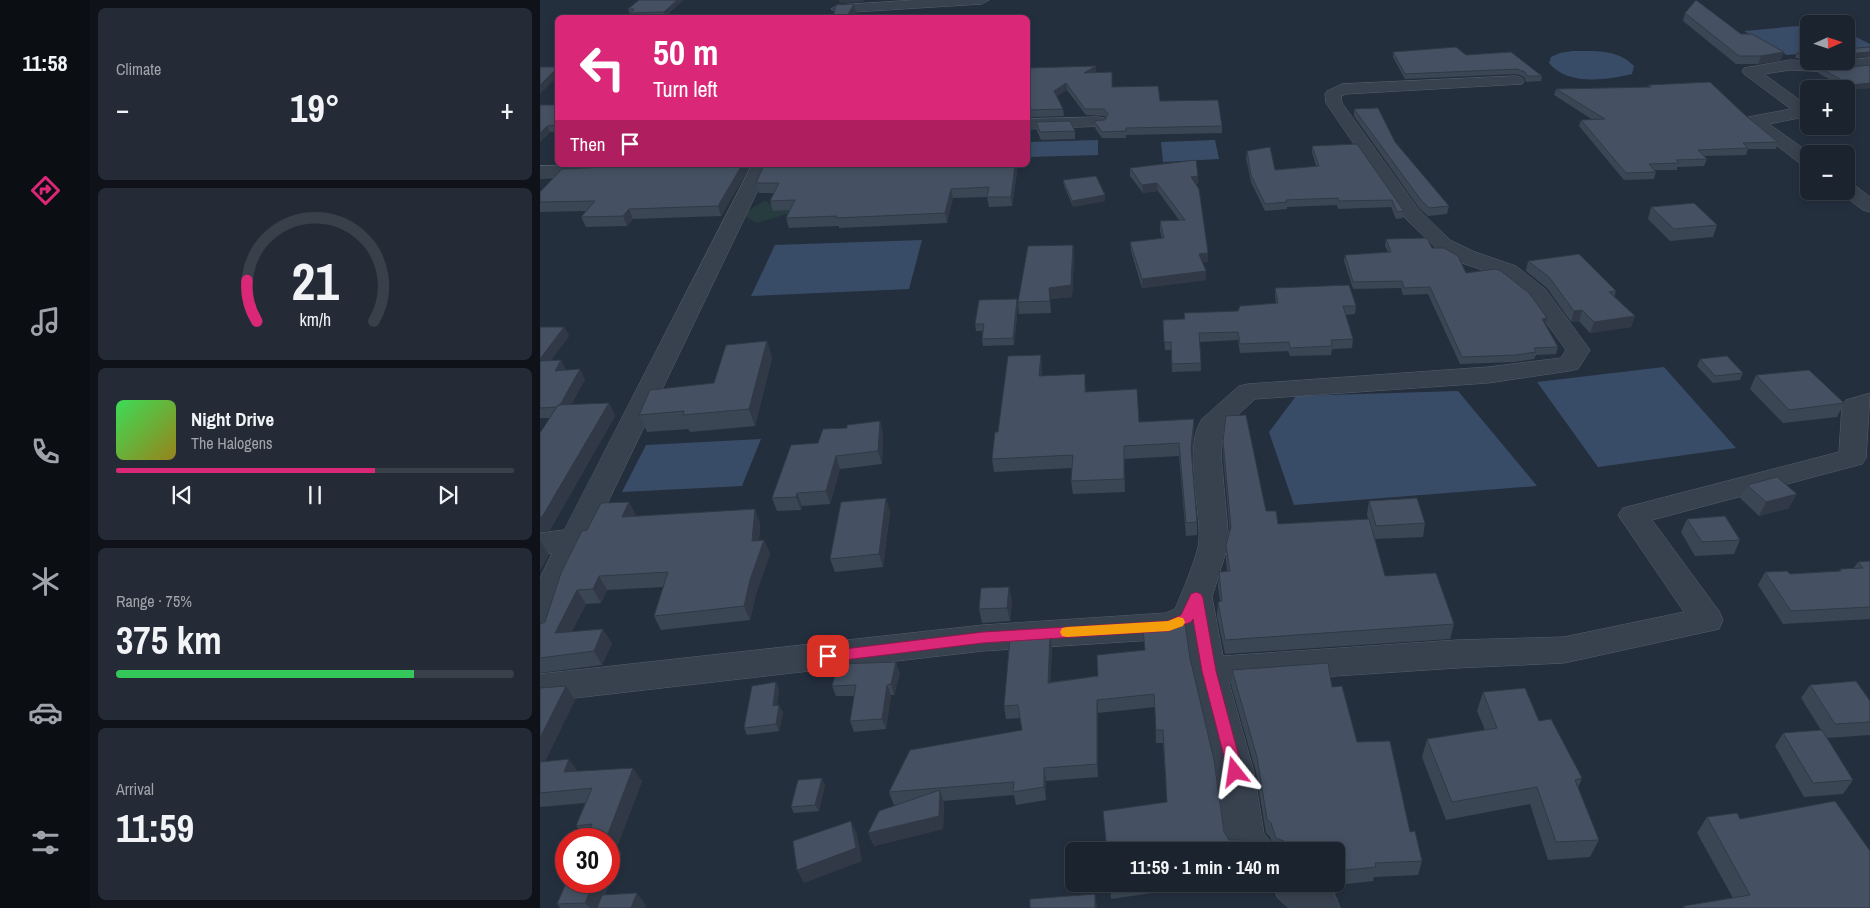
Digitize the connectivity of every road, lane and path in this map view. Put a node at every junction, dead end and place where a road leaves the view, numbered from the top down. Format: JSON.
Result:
{"nodes":[{"id":1,"x":982,"y":0,"type":"edge"},
{"id":2,"x":838,"y":9,"type":"edge"},
{"id":3,"x":1870,"y":63,"type":"edge"},
{"id":4,"x":1516,"y":82,"type":"dead end"},
{"id":5,"x":1098,"y":122,"type":"edge"},
{"id":6,"x":1030,"y":124,"type":"edge"},
{"id":7,"x":1800,"y":154,"type":"edge"},
{"id":8,"x":760,"y":167,"type":"edge"},
{"id":9,"x":617,"y":169,"type":"edge"},
{"id":10,"x":540,"y":172,"type":"edge"},
{"id":11,"x":1855,"y":195,"type":"edge"},
{"id":12,"x":1870,"y":206,"type":"edge"},
{"id":13,"x":1870,"y":401,"type":"edge"},
{"id":14,"x":575,"y":540,"type":"junction"},
{"id":15,"x":540,"y":544,"type":"edge"},
{"id":16,"x":1196,"y":598,"type":"junction"},
{"id":17,"x":540,"y":626,"type":"edge"},
{"id":18,"x":1209,"y":671,"type":"junction"},
{"id":19,"x":540,"y":688,"type":"edge"},
{"id":20,"x":1246,"y":842,"type":"edge"},
{"id":21,"x":1301,"y":892,"type":"edge"},
{"id":22,"x":1319,"y":908,"type":"edge"}],
"edges":[{"from":1,"to":2,"type":"street"},
{"from":3,"to":7,"type":"street"},
{"from":4,"to":16,"type":"street"},
{"from":5,"to":6,"type":"street"},
{"from":8,"to":14,"type":"street"},
{"from":9,"to":10,"type":"street"},
{"from":11,"to":12,"type":"street"},
{"from":13,"to":18,"type":"street"},
{"from":14,"to":15,"type":"street"},
{"from":14,"to":17,"type":"street"},
{"from":16,"to":18,"type":"street"},
{"from":16,"to":19,"type":"street"},
{"from":18,"to":20,"type":"street"},
{"from":21,"to":22,"type":"street"}]}
